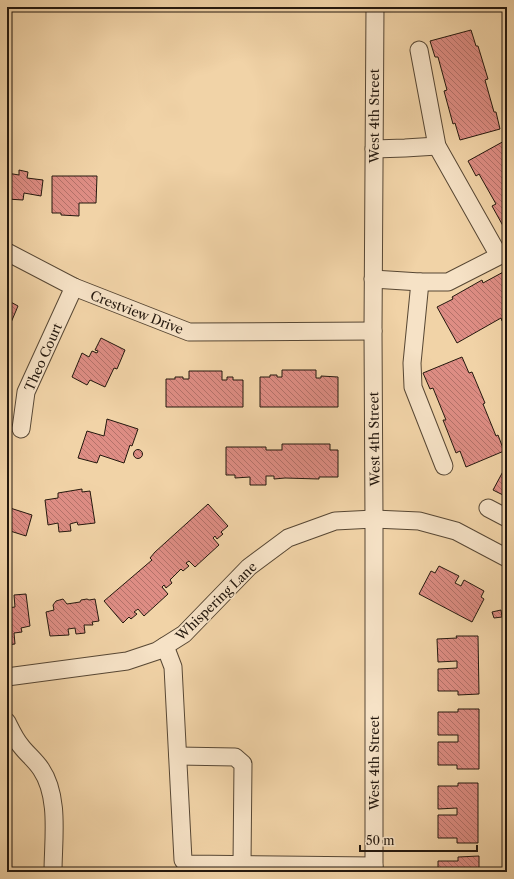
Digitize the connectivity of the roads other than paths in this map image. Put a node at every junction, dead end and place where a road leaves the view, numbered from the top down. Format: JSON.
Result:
{"nodes":[{"id":1,"x":375,"y":7,"type":"edge"},
{"id":2,"x":419,"y":50,"type":"dead end"},
{"id":3,"x":437,"y":146,"type":"junction"},
{"id":4,"x":374,"y":149,"type":"junction"},
{"id":5,"x":7,"y":252,"type":"edge"},
{"id":6,"x":373,"y":279,"type":"junction"},
{"id":7,"x":420,"y":282,"type":"junction"},
{"id":8,"x":74,"y":287,"type":"junction"},
{"id":9,"x":373,"y":331,"type":"junction"},
{"id":10,"x":21,"y":429,"type":"dead end"},
{"id":11,"x":444,"y":466,"type":"dead end"},
{"id":12,"x":488,"y":508,"type":"dead end"},
{"id":13,"x":507,"y":518,"type":"edge"},
{"id":14,"x":374,"y":519,"type":"junction"},
{"id":15,"x":507,"y":558,"type":"edge"},
{"id":16,"x":165,"y":646,"type":"junction"},
{"id":17,"x":7,"y":677,"type":"edge"},
{"id":18,"x":7,"y":722,"type":"edge"},
{"id":19,"x":178,"y":756,"type":"junction"},
{"id":20,"x":242,"y":864,"type":"junction"},
{"id":21,"x":304,"y":868,"type":"edge"},
{"id":22,"x":374,"y":869,"type":"edge"},
{"id":23,"x":53,"y":872,"type":"edge"}],
"edges":[{"from":1,"to":4,"type":"street","name":"West 4th Street"},
{"from":2,"to":3,"type":"street"},
{"from":3,"to":4,"type":"street"},
{"from":3,"to":7,"type":"street"},
{"from":4,"to":6,"type":"street","name":"West 4th Street"},
{"from":5,"to":8,"type":"street","name":"Crestview Drive"},
{"from":6,"to":7,"type":"street"},
{"from":6,"to":9,"type":"street","name":"West 4th Street"},
{"from":7,"to":11,"type":"street"},
{"from":8,"to":9,"type":"street","name":"Crestview Drive"},
{"from":8,"to":10,"type":"street","name":"Theo Court"},
{"from":9,"to":14,"type":"street","name":"West 4th Street"},
{"from":12,"to":13,"type":"street"},
{"from":14,"to":15,"type":"street","name":"Whispering Lane"},
{"from":14,"to":16,"type":"street","name":"Whispering Lane"},
{"from":14,"to":22,"type":"street","name":"West 4th Street"},
{"from":16,"to":17,"type":"street","name":"Whispering Lane"},
{"from":16,"to":19,"type":"street"},
{"from":18,"to":23,"type":"street"},
{"from":19,"to":20,"type":"street"},
{"from":19,"to":20,"type":"street"},
{"from":20,"to":21,"type":"street"},
{"from":21,"to":22,"type":"street"}]}
